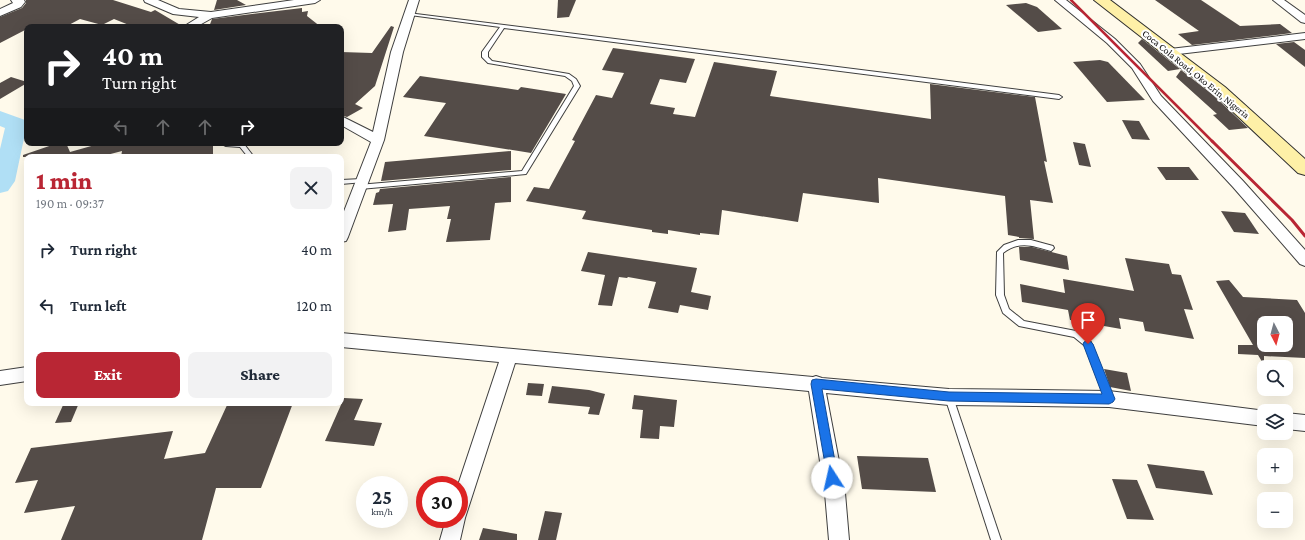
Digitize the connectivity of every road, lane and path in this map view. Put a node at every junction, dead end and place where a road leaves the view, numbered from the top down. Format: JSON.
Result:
{"nodes":[{"id":1,"x":16,"y":0,"type":"edge"},
{"id":2,"x":149,"y":0,"type":"edge"},
{"id":3,"x":315,"y":0,"type":"edge"},
{"id":4,"x":414,"y":0,"type":"edge"},
{"id":5,"x":1060,"y":0,"type":"edge"},
{"id":6,"x":1101,"y":0,"type":"edge"},
{"id":7,"x":1278,"y":0,"type":"edge"},
{"id":8,"x":0,"y":13,"type":"edge"},
{"id":9,"x":410,"y":14,"type":"junction"},
{"id":10,"x":211,"y":15,"type":"junction"},
{"id":11,"x":1305,"y":20,"type":"edge"},
{"id":12,"x":194,"y":24,"type":"edge"},
{"id":13,"x":502,"y":27,"type":"junction"},
{"id":14,"x":1305,"y":36,"type":"edge"},
{"id":15,"x":1170,"y":52,"type":"junction"},
{"id":16,"x":1059,"y":97,"type":"dead end"},
{"id":17,"x":344,"y":122,"type":"edge"},
{"id":18,"x":378,"y":140,"type":"junction"},
{"id":19,"x":1305,"y":169,"type":"edge"},
{"id":20,"x":344,"y":182,"type":"edge"},
{"id":21,"x":361,"y":184,"type":"junction"},
{"id":22,"x":344,"y":229,"type":"edge"},
{"id":23,"x":1051,"y":248,"type":"dead end"},
{"id":24,"x":1305,"y":260,"type":"edge"},
{"id":25,"x":344,"y":340,"type":"edge"},
{"id":26,"x":509,"y":357,"type":"junction"},
{"id":27,"x":24,"y":374,"type":"edge"},
{"id":28,"x":0,"y":378,"type":"edge"},
{"id":29,"x":816,"y":384,"type":"junction"},
{"id":30,"x":949,"y":397,"type":"junction"},
{"id":31,"x":1109,"y":399,"type":"junction"},
{"id":32,"x":1257,"y":417,"type":"edge"},
{"id":33,"x":1293,"y":422,"type":"edge"},
{"id":34,"x":1305,"y":424,"type":"edge"},
{"id":35,"x":468,"y":483,"type":"edge"},
{"id":36,"x":453,"y":528,"type":"edge"},
{"id":37,"x":450,"y":540,"type":"edge"},
{"id":38,"x":839,"y":540,"type":"edge"},
{"id":39,"x":996,"y":540,"type":"edge"}],
"edges":[{"from":1,"to":8,"type":"street"},
{"from":2,"to":10,"type":"street"},
{"from":3,"to":10,"type":"street"},
{"from":4,"to":9,"type":"street"},
{"from":5,"to":24,"type":"street"},
{"from":6,"to":15,"type":"street","name":"Coca Cola Road, Oko Erin, Nigeria"},
{"from":7,"to":11,"type":"street"},
{"from":9,"to":13,"type":"lane"},
{"from":9,"to":18,"type":"street"},
{"from":10,"to":12,"type":"street"},
{"from":13,"to":16,"type":"lane"},
{"from":13,"to":21,"type":"lane"},
{"from":14,"to":15,"type":"street"},
{"from":15,"to":19,"type":"street","name":"Coca Cola Road, Oko Erin, Nigeria"},
{"from":17,"to":18,"type":"street"},
{"from":18,"to":21,"type":"street"},
{"from":20,"to":21,"type":"lane"},
{"from":21,"to":22,"type":"street"},
{"from":23,"to":31,"type":"lane"},
{"from":25,"to":26,"type":"street"},
{"from":26,"to":29,"type":"street"},
{"from":26,"to":35,"type":"street"},
{"from":27,"to":28,"type":"street"},
{"from":29,"to":30,"type":"street"},
{"from":29,"to":38,"type":"street"},
{"from":30,"to":31,"type":"street"},
{"from":30,"to":39,"type":"lane"},
{"from":31,"to":32,"type":"street"},
{"from":33,"to":34,"type":"street"},
{"from":36,"to":37,"type":"street"}]}
